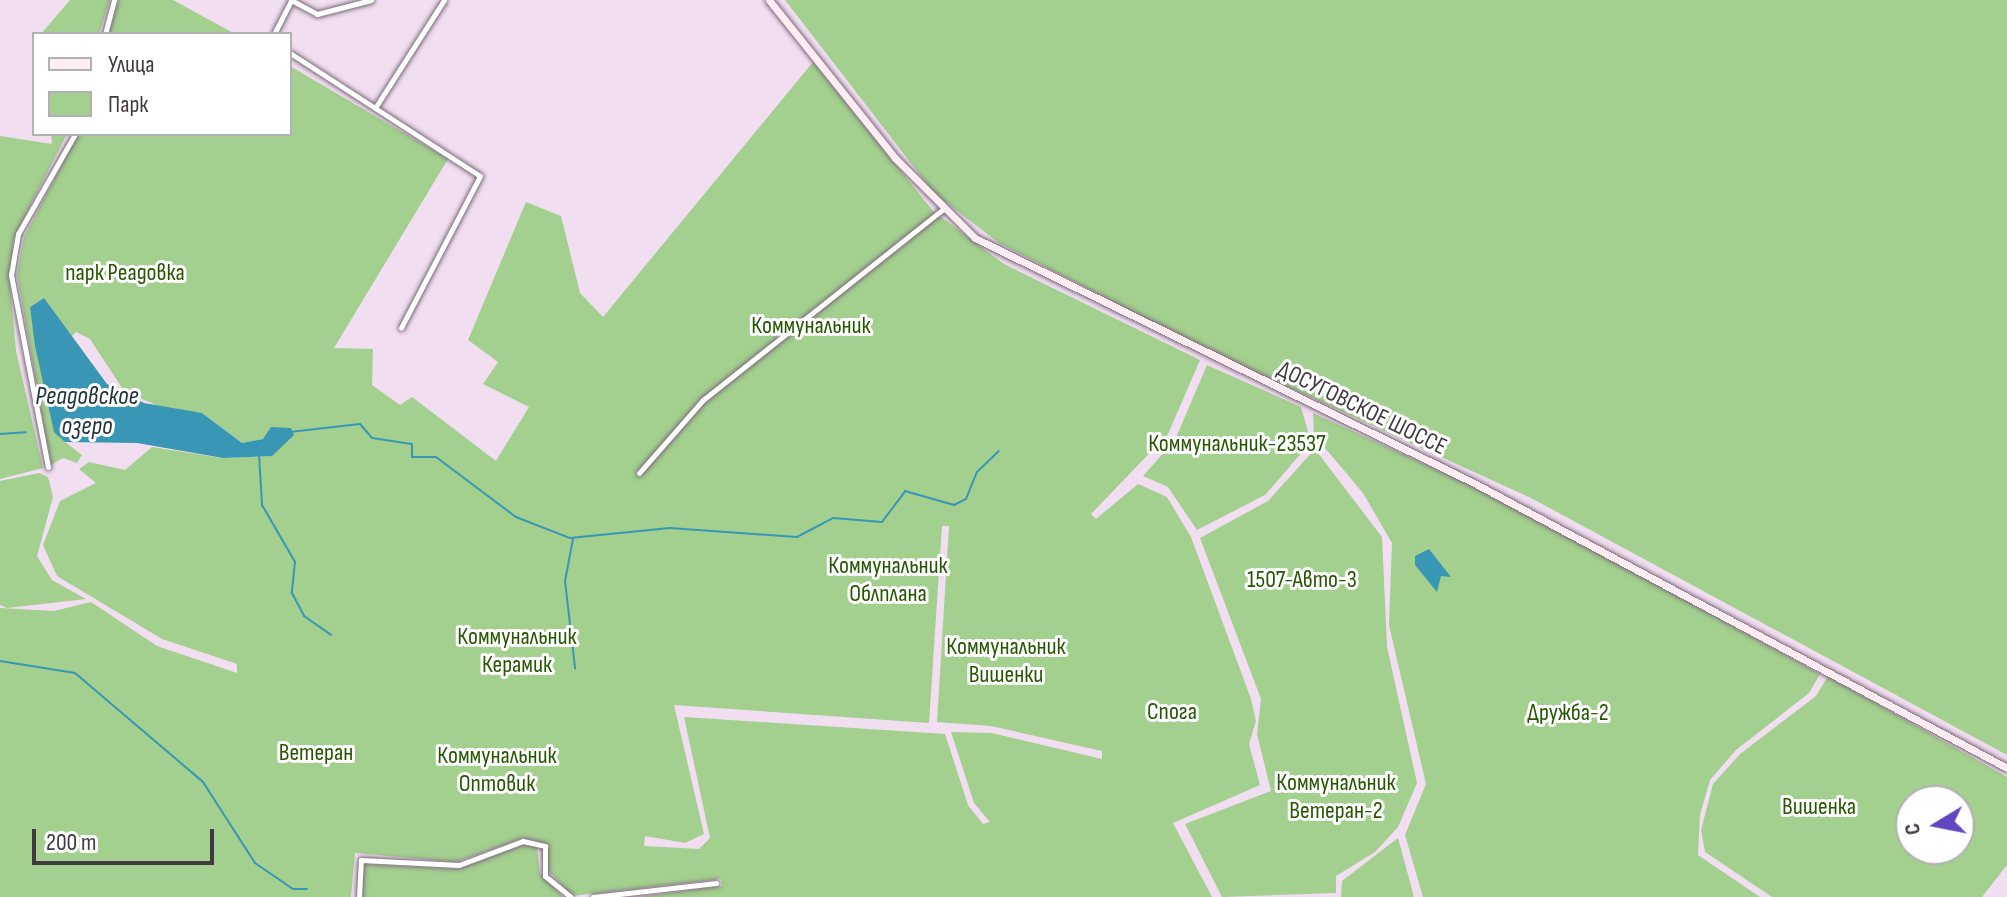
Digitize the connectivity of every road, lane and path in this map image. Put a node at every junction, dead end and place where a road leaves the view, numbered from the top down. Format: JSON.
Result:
{"nodes":[{"id":1,"x":114,"y":0,"type":"edge"},
{"id":2,"x":291,"y":0,"type":"edge"},
{"id":3,"x":371,"y":0,"type":"edge"},
{"id":4,"x":769,"y":0,"type":"edge"},
{"id":5,"x":443,"y":1,"type":"edge"},
{"id":6,"x":106,"y":32,"type":"edge"},
{"id":7,"x":275,"y":32,"type":"edge"},
{"id":8,"x":292,"y":54,"type":"edge"},
{"id":9,"x":375,"y":108,"type":"junction"},
{"id":10,"x":74,"y":136,"type":"edge"},
{"id":11,"x":943,"y":209,"type":"junction"},
{"id":12,"x":401,"y":328,"type":"dead end"},
{"id":13,"x":48,"y":467,"type":"dead end"},
{"id":14,"x":639,"y":473,"type":"dead end"},
{"id":15,"x":2007,"y":768,"type":"edge"},
{"id":16,"x":716,"y":883,"type":"dead end"},
{"id":17,"x":359,"y":897,"type":"edge"},
{"id":18,"x":571,"y":897,"type":"edge"},
{"id":19,"x":593,"y":897,"type":"edge"}],
"edges":[{"from":1,"to":6,"type":"street"},
{"from":2,"to":3,"type":"street"},
{"from":2,"to":7,"type":"street"},
{"from":4,"to":11,"type":"main road","name":"ДОСУГОВСКОЕ ШОССЕ"},
{"from":5,"to":9,"type":"street"},
{"from":8,"to":9,"type":"street"},
{"from":9,"to":12,"type":"street"},
{"from":10,"to":13,"type":"street"},
{"from":11,"to":14,"type":"street"},
{"from":11,"to":15,"type":"main road","name":"ДОСУГОВСКОЕ ШОССЕ"},
{"from":16,"to":19,"type":"street"},
{"from":17,"to":18,"type":"street"}]}
